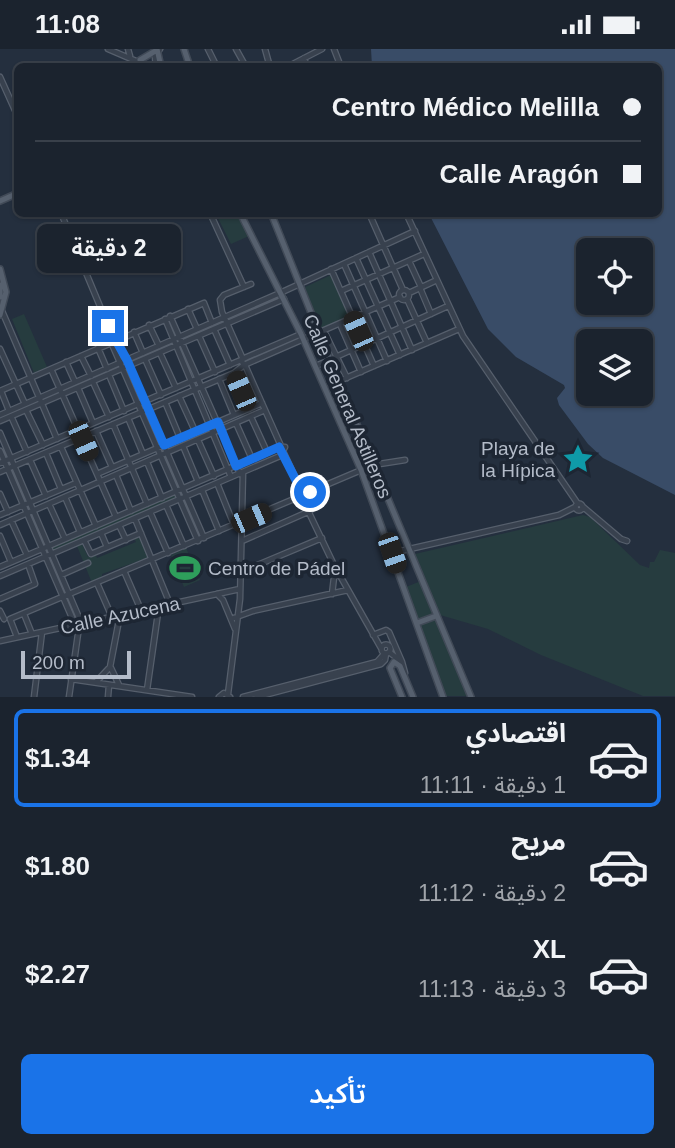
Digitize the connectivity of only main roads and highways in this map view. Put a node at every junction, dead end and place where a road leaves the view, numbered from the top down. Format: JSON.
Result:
{"nodes":[{"id":1,"x":158,"y":49,"type":"edge"},
{"id":2,"x":140,"y":60,"type":"road end"},
{"id":3,"x":242,"y":217,"type":"edge"},
{"id":4,"x":273,"y":217,"type":"edge"},
{"id":5,"x":0,"y":269,"type":"edge"},
{"id":6,"x":0,"y":285,"type":"edge"},
{"id":7,"x":0,"y":296,"type":"edge"},
{"id":8,"x":1,"y":313,"type":"edge"},
{"id":9,"x":339,"y":381,"type":"junction"},
{"id":10,"x":326,"y":387,"type":"junction"},
{"id":11,"x":436,"y":616,"type":"junction"},
{"id":12,"x":416,"y":623,"type":"junction"},
{"id":13,"x":401,"y":697,"type":"edge"},
{"id":14,"x":413,"y":697,"type":"edge"},
{"id":15,"x":443,"y":697,"type":"edge"},
{"id":16,"x":471,"y":697,"type":"edge"}],
"edges":[{"from":1,"to":2,"type":"main road"},
{"from":3,"to":10,"type":"main road","name":"Calle General Astilleros"},
{"from":4,"to":9,"type":"main road"},
{"from":5,"to":8,"type":"main road"},
{"from":6,"to":7,"type":"main road"},
{"from":9,"to":10,"type":"main road"},
{"from":9,"to":11,"type":"main road"},
{"from":10,"to":12,"type":"main road","name":"Calle General Astilleros"},
{"from":11,"to":12,"type":"main road"},
{"from":11,"to":16,"type":"main road"},
{"from":12,"to":15,"type":"main road","name":"Calle General Astilleros"},
{"from":13,"to":14,"type":"main road"}]}
